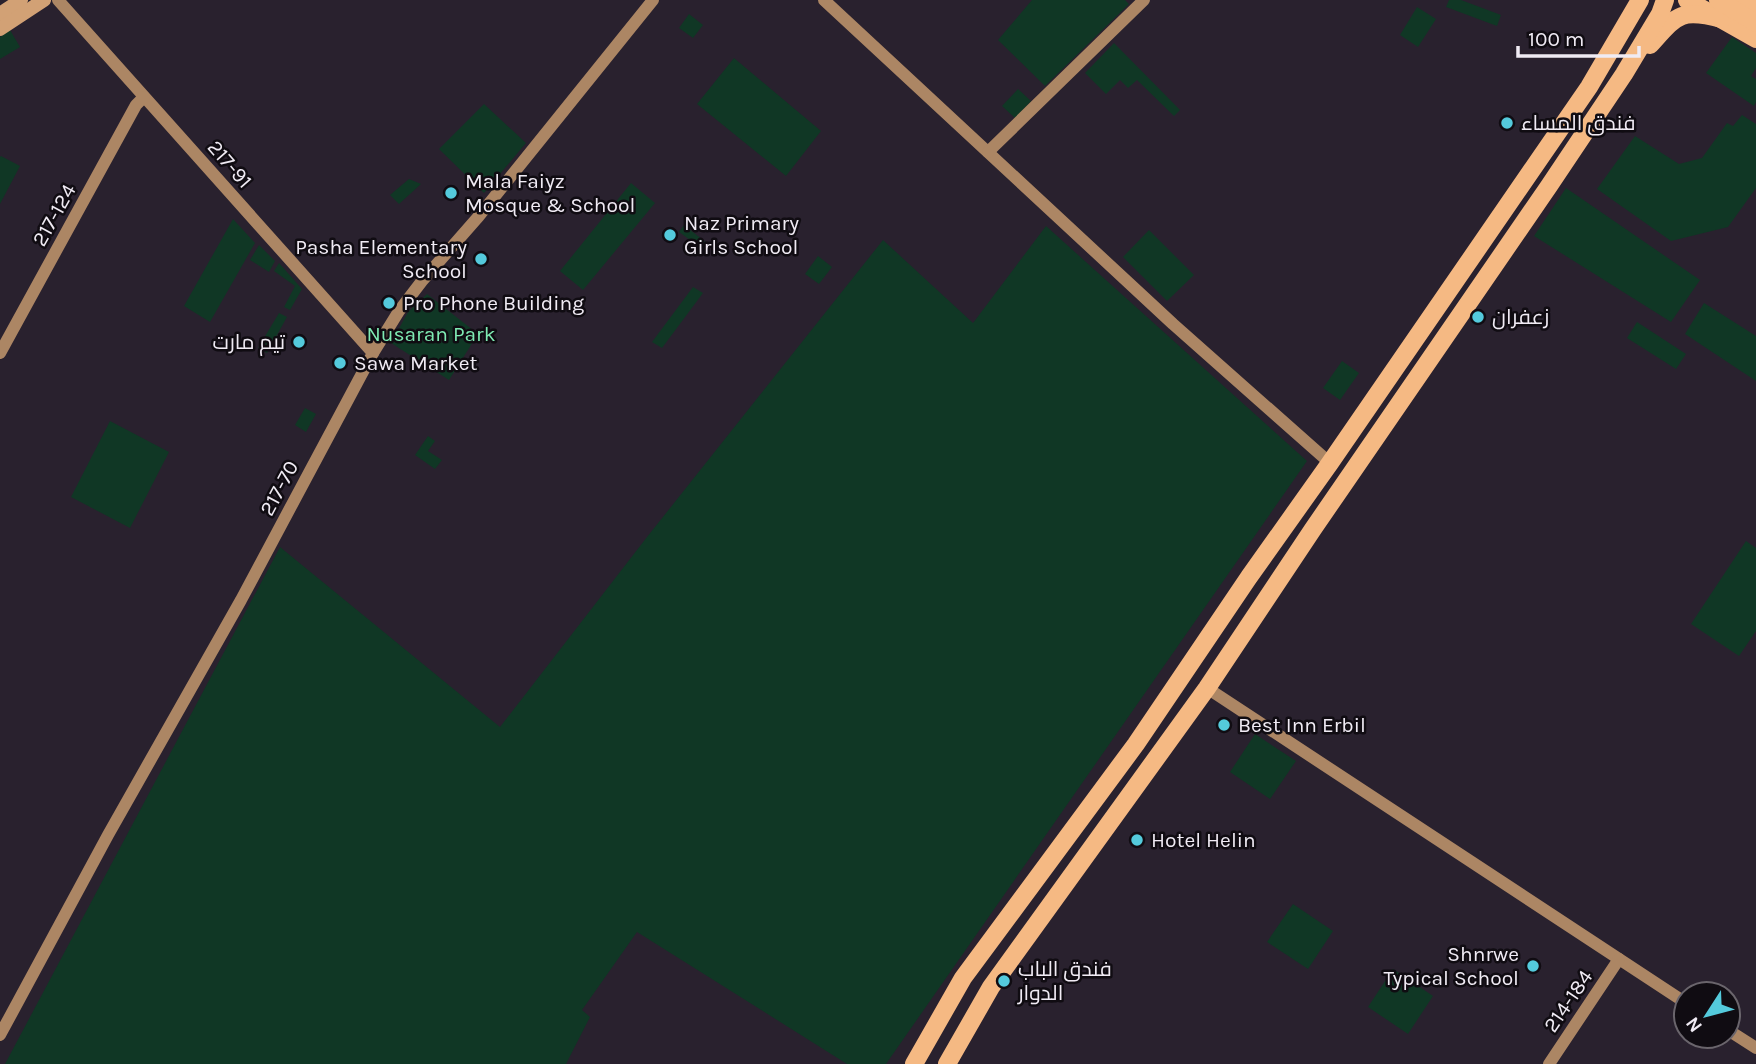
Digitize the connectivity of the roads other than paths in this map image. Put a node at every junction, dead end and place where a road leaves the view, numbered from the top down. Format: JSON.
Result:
{"nodes":[{"id":1,"x":21,"y":0,"type":"edge"},
{"id":2,"x":44,"y":0,"type":"edge"},
{"id":3,"x":58,"y":0,"type":"edge"},
{"id":4,"x":653,"y":0,"type":"edge"},
{"id":5,"x":824,"y":0,"type":"edge"},
{"id":6,"x":1144,"y":0,"type":"edge"},
{"id":7,"x":1719,"y":0,"type":"edge"},
{"id":8,"x":1739,"y":0,"type":"edge"},
{"id":9,"x":1637,"y":1,"type":"edge"},
{"id":10,"x":1692,"y":2,"type":"edge"},
{"id":11,"x":1662,"y":3,"type":"edge"},
{"id":12,"x":1756,"y":10,"type":"edge"},
{"id":13,"x":0,"y":14,"type":"edge"},
{"id":14,"x":1726,"y":21,"type":"junction"},
{"id":15,"x":1756,"y":23,"type":"edge"},
{"id":16,"x":0,"y":29,"type":"edge"},
{"id":17,"x":1756,"y":39,"type":"edge"},
{"id":18,"x":1624,"y":74,"type":"junction"},
{"id":19,"x":144,"y":97,"type":"junction"},
{"id":20,"x":988,"y":152,"type":"junction"},
{"id":21,"x":373,"y":353,"type":"junction"},
{"id":22,"x":0,"y":354,"type":"edge"},
{"id":23,"x":1330,"y":463,"type":"junction"},
{"id":24,"x":1207,"y":688,"type":"junction"},
{"id":25,"x":1136,"y":744,"type":"junction"},
{"id":26,"x":1157,"y":758,"type":"junction"},
{"id":27,"x":1117,"y":771,"type":"junction"},
{"id":28,"x":1134,"y":789,"type":"junction"},
{"id":29,"x":1619,"y":959,"type":"junction"},
{"id":30,"x":1672,"y":994,"type":"edge"},
{"id":31,"x":0,"y":1035,"type":"edge"},
{"id":32,"x":914,"y":1064,"type":"edge"},
{"id":33,"x":947,"y":1064,"type":"edge"},
{"id":34,"x":1549,"y":1064,"type":"edge"}],
"edges":[{"from":1,"to":13,"type":"main road"},
{"from":2,"to":16,"type":"main road"},
{"from":3,"to":19,"type":"street","name":"217-91"},
{"from":4,"to":21,"type":"street","name":"217-70"},
{"from":5,"to":20,"type":"street"},
{"from":6,"to":20,"type":"street"},
{"from":7,"to":14,"type":"highway"},
{"from":7,"to":15,"type":"highway","bridge":true},
{"from":8,"to":12,"type":"highway"},
{"from":9,"to":23,"type":"highway"},
{"from":10,"to":14,"type":"highway"},
{"from":11,"to":18,"type":"highway"},
{"from":14,"to":17,"type":"highway"},
{"from":14,"to":18,"type":"highway"},
{"from":18,"to":24,"type":"highway"},
{"from":19,"to":21,"type":"street","name":"217-91"},
{"from":19,"to":22,"type":"street","name":"217-124"},
{"from":20,"to":23,"type":"street"},
{"from":21,"to":31,"type":"street","name":"217-70"},
{"from":23,"to":25,"type":"highway"},
{"from":24,"to":26,"type":"highway"},
{"from":24,"to":29,"type":"street"},
{"from":25,"to":26,"type":"highway"},
{"from":25,"to":27,"type":"highway"},
{"from":26,"to":28,"type":"highway"},
{"from":27,"to":28,"type":"highway"},
{"from":27,"to":32,"type":"highway"},
{"from":28,"to":33,"type":"highway"},
{"from":29,"to":30,"type":"street"},
{"from":29,"to":34,"type":"street","name":"214-184"}]}
